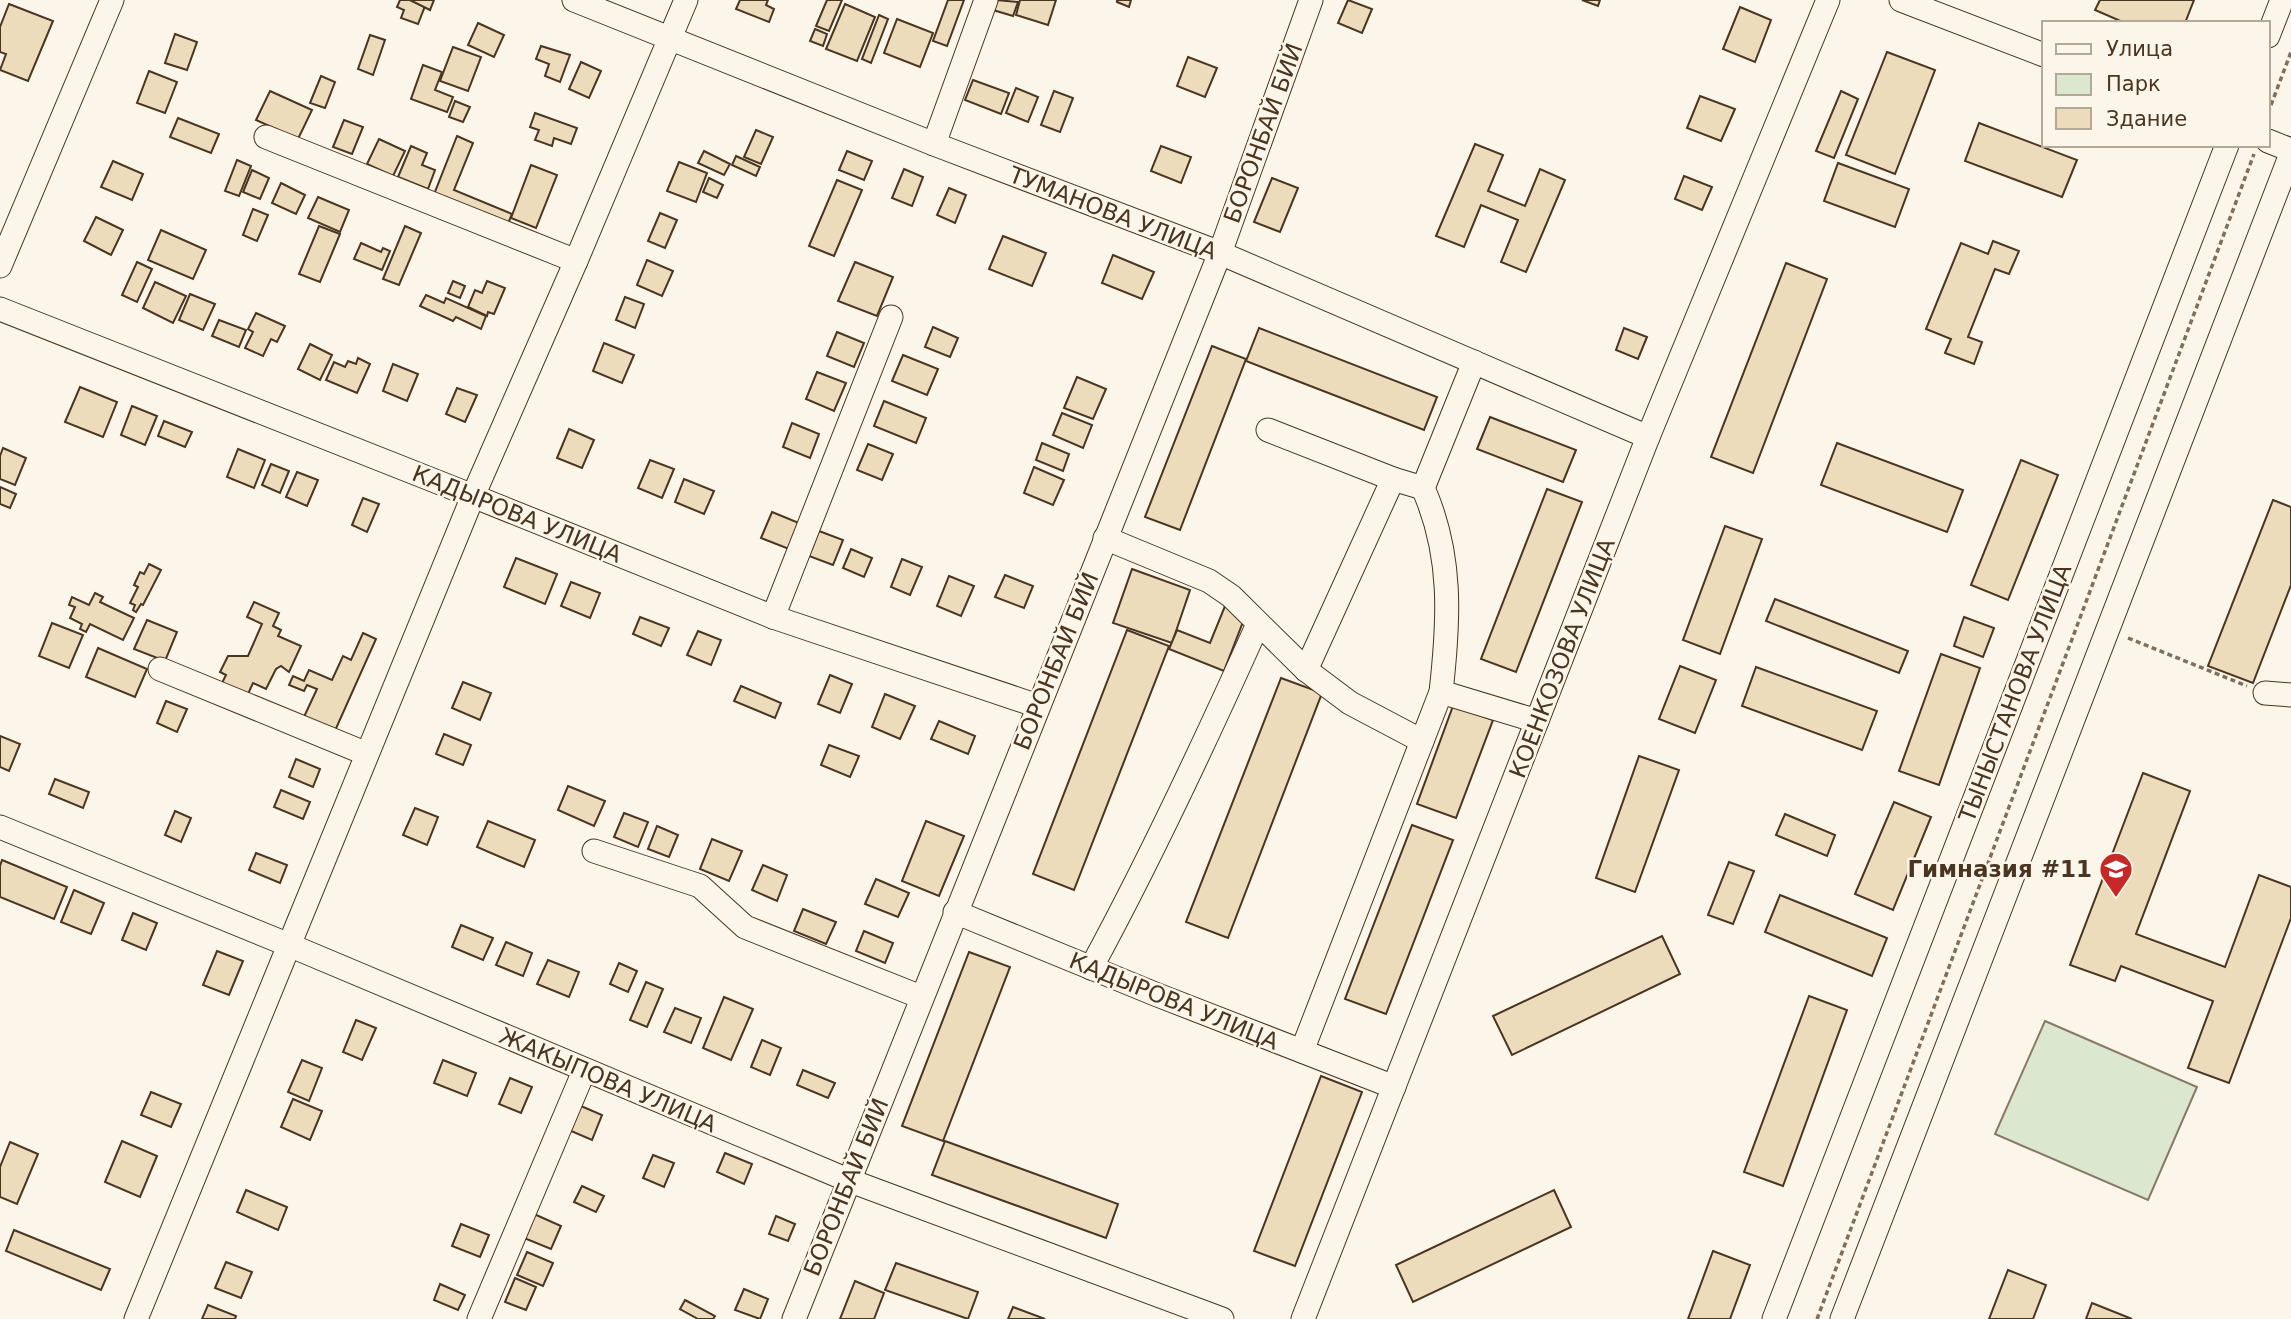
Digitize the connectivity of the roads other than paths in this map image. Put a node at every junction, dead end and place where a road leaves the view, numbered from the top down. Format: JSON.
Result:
{"nodes":[{"id":1,"x":112,"y":0,"type":"edge"},
{"id":2,"x":574,"y":0,"type":"edge"},
{"id":3,"x":686,"y":0,"type":"edge"},
{"id":4,"x":986,"y":0,"type":"edge"},
{"id":5,"x":1311,"y":0,"type":"edge"},
{"id":6,"x":1828,"y":0,"type":"edge"},
{"id":7,"x":1901,"y":0,"type":"edge"},
{"id":8,"x":2282,"y":0,"type":"edge"},
{"id":9,"x":2270,"y":32,"type":"edge"},
{"id":10,"x":671,"y":38,"type":"junction"},
{"id":11,"x":2042,"y":54,"type":"edge"},
{"id":12,"x":266,"y":137,"type":"dead end"},
{"id":13,"x":2270,"y":142,"type":"edge"},
{"id":14,"x":934,"y":144,"type":"junction"},
{"id":15,"x":2226,"y":147,"type":"edge"},
{"id":16,"x":2291,"y":152,"type":"edge"},
{"id":17,"x":1220,"y":253,"type":"junction"},
{"id":18,"x":576,"y":261,"type":"junction"},
{"id":19,"x":0,"y":266,"type":"edge"},
{"id":20,"x":0,"y":309,"type":"edge"},
{"id":21,"x":891,"y":317,"type":"dead end"},
{"id":22,"x":1474,"y":362,"type":"junction"},
{"id":23,"x":1268,"y":430,"type":"dead end"},
{"id":24,"x":1648,"y":437,"type":"junction"},
{"id":25,"x":1393,"y":480,"type":"junction"},
{"id":26,"x":1423,"y":488,"type":"junction"},
{"id":27,"x":473,"y":496,"type":"junction"},
{"id":28,"x":1105,"y":538,"type":"junction"},
{"id":29,"x":773,"y":617,"type":"junction"},
{"id":30,"x":1258,"y":624,"type":"junction"},
{"id":31,"x":160,"y":669,"type":"dead end"},
{"id":32,"x":1306,"y":670,"type":"junction"},
{"id":33,"x":1441,"y":692,"type":"junction"},
{"id":34,"x":2265,"y":693,"type":"road end"},
{"id":35,"x":2291,"y":695,"type":"edge"},
{"id":36,"x":1038,"y":706,"type":"junction"},
{"id":37,"x":1537,"y":722,"type":"junction"},
{"id":38,"x":1422,"y":741,"type":"junction"},
{"id":39,"x":367,"y":754,"type":"junction"},
{"id":40,"x":0,"y":827,"type":"edge"},
{"id":41,"x":594,"y":850,"type":"dead end"},
{"id":42,"x":955,"y":912,"type":"junction"},
{"id":43,"x":289,"y":945,"type":"junction"},
{"id":44,"x":1091,"y":968,"type":"junction"},
{"id":45,"x":921,"y":997,"type":"junction"},
{"id":46,"x":1302,"y":1051,"type":"junction"},
{"id":47,"x":584,"y":1071,"type":"junction"},
{"id":48,"x":1394,"y":1087,"type":"junction"},
{"id":49,"x":848,"y":1180,"type":"junction"},
{"id":50,"x":136,"y":1319,"type":"edge"},
{"id":51,"x":480,"y":1319,"type":"edge"},
{"id":52,"x":794,"y":1319,"type":"edge"},
{"id":53,"x":1222,"y":1319,"type":"edge"},
{"id":54,"x":1303,"y":1319,"type":"edge"},
{"id":55,"x":1774,"y":1319,"type":"edge"},
{"id":56,"x":1842,"y":1319,"type":"edge"}],
"edges":[{"from":1,"to":19,"type":"street"},
{"from":2,"to":10,"type":"street","name":"ТУМАНОВА УЛИЦА"},
{"from":3,"to":10,"type":"street"},
{"from":4,"to":14,"type":"street"},
{"from":5,"to":17,"type":"street","name":"БОРОНБАЙ БИЙ"},
{"from":6,"to":24,"type":"street","name":"КОЕНКОЗОВА УЛИЦА"},
{"from":7,"to":11,"type":"street"},
{"from":8,"to":9,"type":"street"},
{"from":10,"to":14,"type":"street","name":"ТУМАНОВА УЛИЦА"},
{"from":10,"to":18,"type":"street"},
{"from":12,"to":18,"type":"street"},
{"from":13,"to":16,"type":"street"},
{"from":14,"to":17,"type":"street","name":"ТУМАНОВА УЛИЦА"},
{"from":15,"to":55,"type":"street","name":"ТЫНЫСТАНОВА УЛИЦА"},
{"from":16,"to":56,"type":"street"},
{"from":17,"to":22,"type":"street","name":"ТУМАНОВА УЛИЦА"},
{"from":17,"to":28,"type":"street","name":"БОРОНБАЙ БИЙ"},
{"from":18,"to":27,"type":"street"},
{"from":20,"to":27,"type":"street","name":"КАДЫРОВА УЛИЦА"},
{"from":21,"to":29,"type":"street"},
{"from":22,"to":24,"type":"street","name":"ТУМАНОВА УЛИЦА"},
{"from":22,"to":26,"type":"street"},
{"from":23,"to":25,"type":"street"},
{"from":24,"to":37,"type":"street","name":"КОЕНКОЗОВА УЛИЦА"},
{"from":25,"to":26,"type":"street"},
{"from":25,"to":32,"type":"street"},
{"from":26,"to":33,"type":"street"},
{"from":27,"to":29,"type":"street","name":"КАДЫРОВА УЛИЦА"},
{"from":27,"to":39,"type":"street"},
{"from":28,"to":30,"type":"street"},
{"from":28,"to":36,"type":"street","name":"БОРОНБАЙ БИЙ"},
{"from":29,"to":36,"type":"street","name":"КАДЫРОВА УЛИЦА"},
{"from":30,"to":32,"type":"street"},
{"from":30,"to":44,"type":"street"},
{"from":31,"to":39,"type":"street"},
{"from":32,"to":38,"type":"street"},
{"from":33,"to":37,"type":"street"},
{"from":33,"to":38,"type":"street"},
{"from":34,"to":35,"type":"street"},
{"from":36,"to":42,"type":"street","name":"БОРОНБАЙ БИЙ"},
{"from":37,"to":48,"type":"street","name":"КОЕНКОЗОВА УЛИЦА"},
{"from":38,"to":46,"type":"street"},
{"from":39,"to":43,"type":"street"},
{"from":40,"to":43,"type":"street","name":"ЖАКЫПОВА УЛИЦА"},
{"from":41,"to":45,"type":"street"},
{"from":42,"to":44,"type":"street","name":"КАДЫРОВА УЛИЦА"},
{"from":42,"to":45,"type":"street","name":"БОРОНБАЙ БИЙ"},
{"from":43,"to":47,"type":"street","name":"ЖАКЫПОВА УЛИЦА"},
{"from":43,"to":50,"type":"street"},
{"from":44,"to":46,"type":"street","name":"КАДЫРОВА УЛИЦА"},
{"from":45,"to":49,"type":"street","name":"БОРОНБАЙ БИЙ"},
{"from":46,"to":48,"type":"street","name":"КАДЫРОВА УЛИЦА"},
{"from":47,"to":49,"type":"street","name":"ЖАКЫПОВА УЛИЦА"},
{"from":47,"to":51,"type":"street"},
{"from":48,"to":54,"type":"street","name":"КОЕНКОЗОВА УЛИЦА"},
{"from":49,"to":52,"type":"street","name":"БОРОНБАЙ БИЙ"},
{"from":49,"to":53,"type":"street","name":"ЖАКЫПОВА УЛИЦА"}]}
